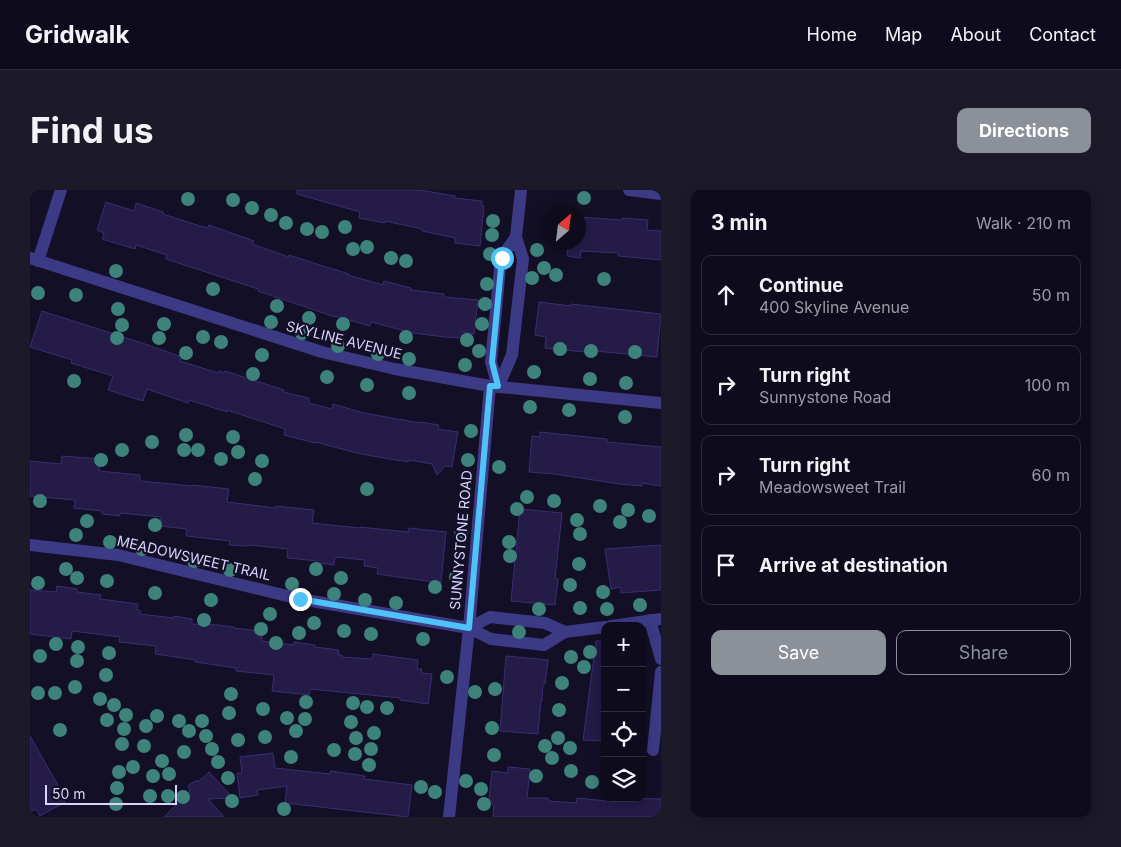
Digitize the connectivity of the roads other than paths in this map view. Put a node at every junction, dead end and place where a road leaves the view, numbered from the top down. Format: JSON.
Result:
{"nodes":[{"id":1,"x":61,"y":190,"type":"edge"},
{"id":2,"x":521,"y":190,"type":"edge"},
{"id":3,"x":629,"y":190,"type":"edge"},
{"id":4,"x":654,"y":192,"type":"edge"},
{"id":5,"x":516,"y":237,"type":"junction"},
{"id":6,"x":34,"y":259,"type":"edge"},
{"id":7,"x":494,"y":386,"type":"junction"},
{"id":8,"x":661,"y":403,"type":"edge"},
{"id":9,"x":30,"y":545,"type":"edge"},
{"id":10,"x":655,"y":620,"type":"edge"},
{"id":11,"x":640,"y":622,"type":"edge"},
{"id":12,"x":469,"y":628,"type":"junction"},
{"id":13,"x":601,"y":628,"type":"edge"},
{"id":14,"x":566,"y":632,"type":"junction"},
{"id":15,"x":661,"y":659,"type":"edge"},
{"id":16,"x":661,"y":672,"type":"edge"},
{"id":17,"x":653,"y":750,"type":"dead end"},
{"id":18,"x":449,"y":817,"type":"edge"}],
"edges":[{"from":1,"to":6,"type":"street"},
{"from":2,"to":5,"type":"street"},
{"from":3,"to":4,"type":"street"},
{"from":5,"to":7,"type":"street"},
{"from":5,"to":7,"type":"street"},
{"from":6,"to":7,"type":"street","name":"SKYLINE AVENUE"},
{"from":7,"to":8,"type":"street","name":"SKYLINE AVENUE"},
{"from":7,"to":12,"type":"street","name":"SUNNYSTONE ROAD"},
{"from":9,"to":12,"type":"street","name":"MEADOWSWEET TRAIL"},
{"from":10,"to":11,"type":"street"},
{"from":10,"to":15,"type":"street"},
{"from":12,"to":14,"type":"street"},
{"from":12,"to":14,"type":"street","name":"MEADOWSWEET TRAIL"},
{"from":12,"to":18,"type":"street","name":"SUNNYSTONE ROAD"},
{"from":13,"to":14,"type":"street"},
{"from":16,"to":17,"type":"street"}]}
